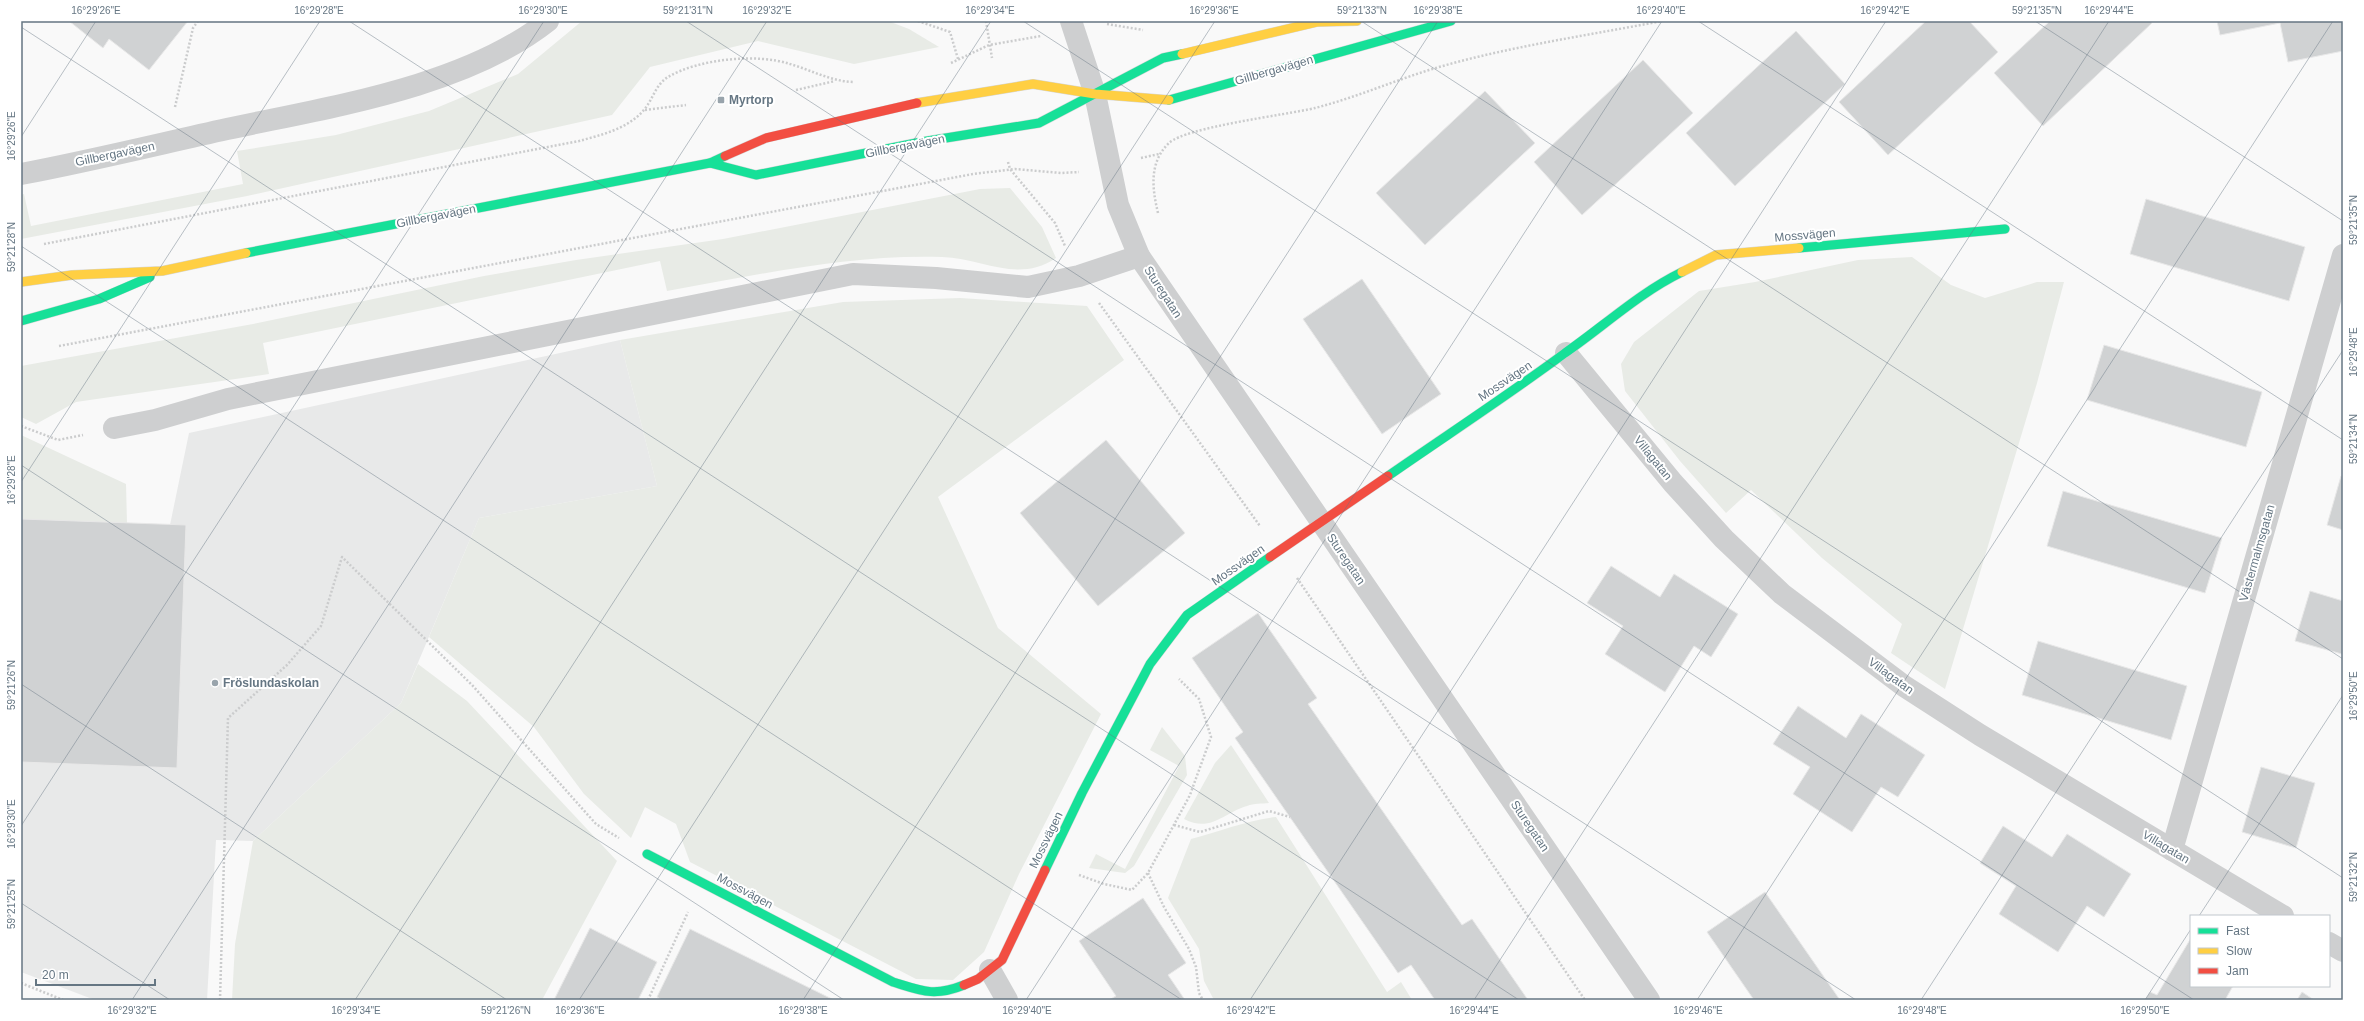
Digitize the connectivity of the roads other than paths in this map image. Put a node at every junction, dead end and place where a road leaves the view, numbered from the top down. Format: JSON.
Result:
{"nodes":[{"id":1,"x":548,"y":21,"type":"edge"},
{"id":2,"x":1357,"y":21,"type":"edge"},
{"id":3,"x":1451,"y":21,"type":"edge"},
{"id":4,"x":1072,"y":25,"type":"edge"},
{"id":5,"x":1095,"y":94,"type":"junction"},
{"id":6,"x":710,"y":163,"type":"junction"},
{"id":7,"x":21,"y":174,"type":"edge"},
{"id":8,"x":2005,"y":229,"type":"dead end"},
{"id":9,"x":2343,"y":255,"type":"edge"},
{"id":10,"x":1139,"y":256,"type":"junction"},
{"id":11,"x":162,"y":271,"type":"junction"},
{"id":12,"x":21,"y":282,"type":"edge"},
{"id":13,"x":21,"y":321,"type":"edge"},
{"id":14,"x":1566,"y":353,"type":"junction"},
{"id":15,"x":114,"y":428,"type":"road end"},
{"id":16,"x":1320,"y":521,"type":"junction"},
{"id":17,"x":2172,"y":850,"type":"junction"},
{"id":18,"x":647,"y":854,"type":"road end"},
{"id":19,"x":2282,"y":915,"type":"edge"},
{"id":20,"x":2330,"y":944,"type":"edge"},
{"id":21,"x":2343,"y":951,"type":"edge"},
{"id":22,"x":990,"y":970,"type":"junction"},
{"id":23,"x":1007,"y":1000,"type":"edge"},
{"id":24,"x":1649,"y":1000,"type":"edge"}],
"edges":[{"from":1,"to":7,"type":"street","name":"Gillbergavägen"},
{"from":2,"to":5,"type":"street","name":"Gillbergavägen"},
{"from":3,"to":5,"type":"street","name":"Gillbergavägen"},
{"from":4,"to":5,"type":"street","name":"Sturegatan"},
{"from":5,"to":6,"type":"street","name":"Gillbergavägen"},
{"from":5,"to":6,"type":"street","name":"Gillbergavägen"},
{"from":5,"to":10,"type":"street","name":"Sturegatan"},
{"from":6,"to":11,"type":"street","name":"Gillbergavägen"},
{"from":8,"to":14,"type":"street","name":"Mossvägen"},
{"from":9,"to":17,"type":"street","name":"Västermalmsgatan"},
{"from":10,"to":15,"type":"street"},
{"from":10,"to":16,"type":"street","name":"Sturegatan"},
{"from":11,"to":12,"type":"street","name":"Gillbergavägen"},
{"from":11,"to":13,"type":"street","name":"Gillbergavägen"},
{"from":14,"to":16,"type":"street","name":"Mossvägen"},
{"from":14,"to":17,"type":"street","name":"Villagatan"},
{"from":16,"to":22,"type":"street","name":"Mossvägen"},
{"from":16,"to":24,"type":"street","name":"Sturegatan"},
{"from":17,"to":19,"type":"street","name":"Villagatan"},
{"from":18,"to":22,"type":"street","name":"Mossvägen"},
{"from":20,"to":21,"type":"street"},
{"from":22,"to":23,"type":"street"}]}
